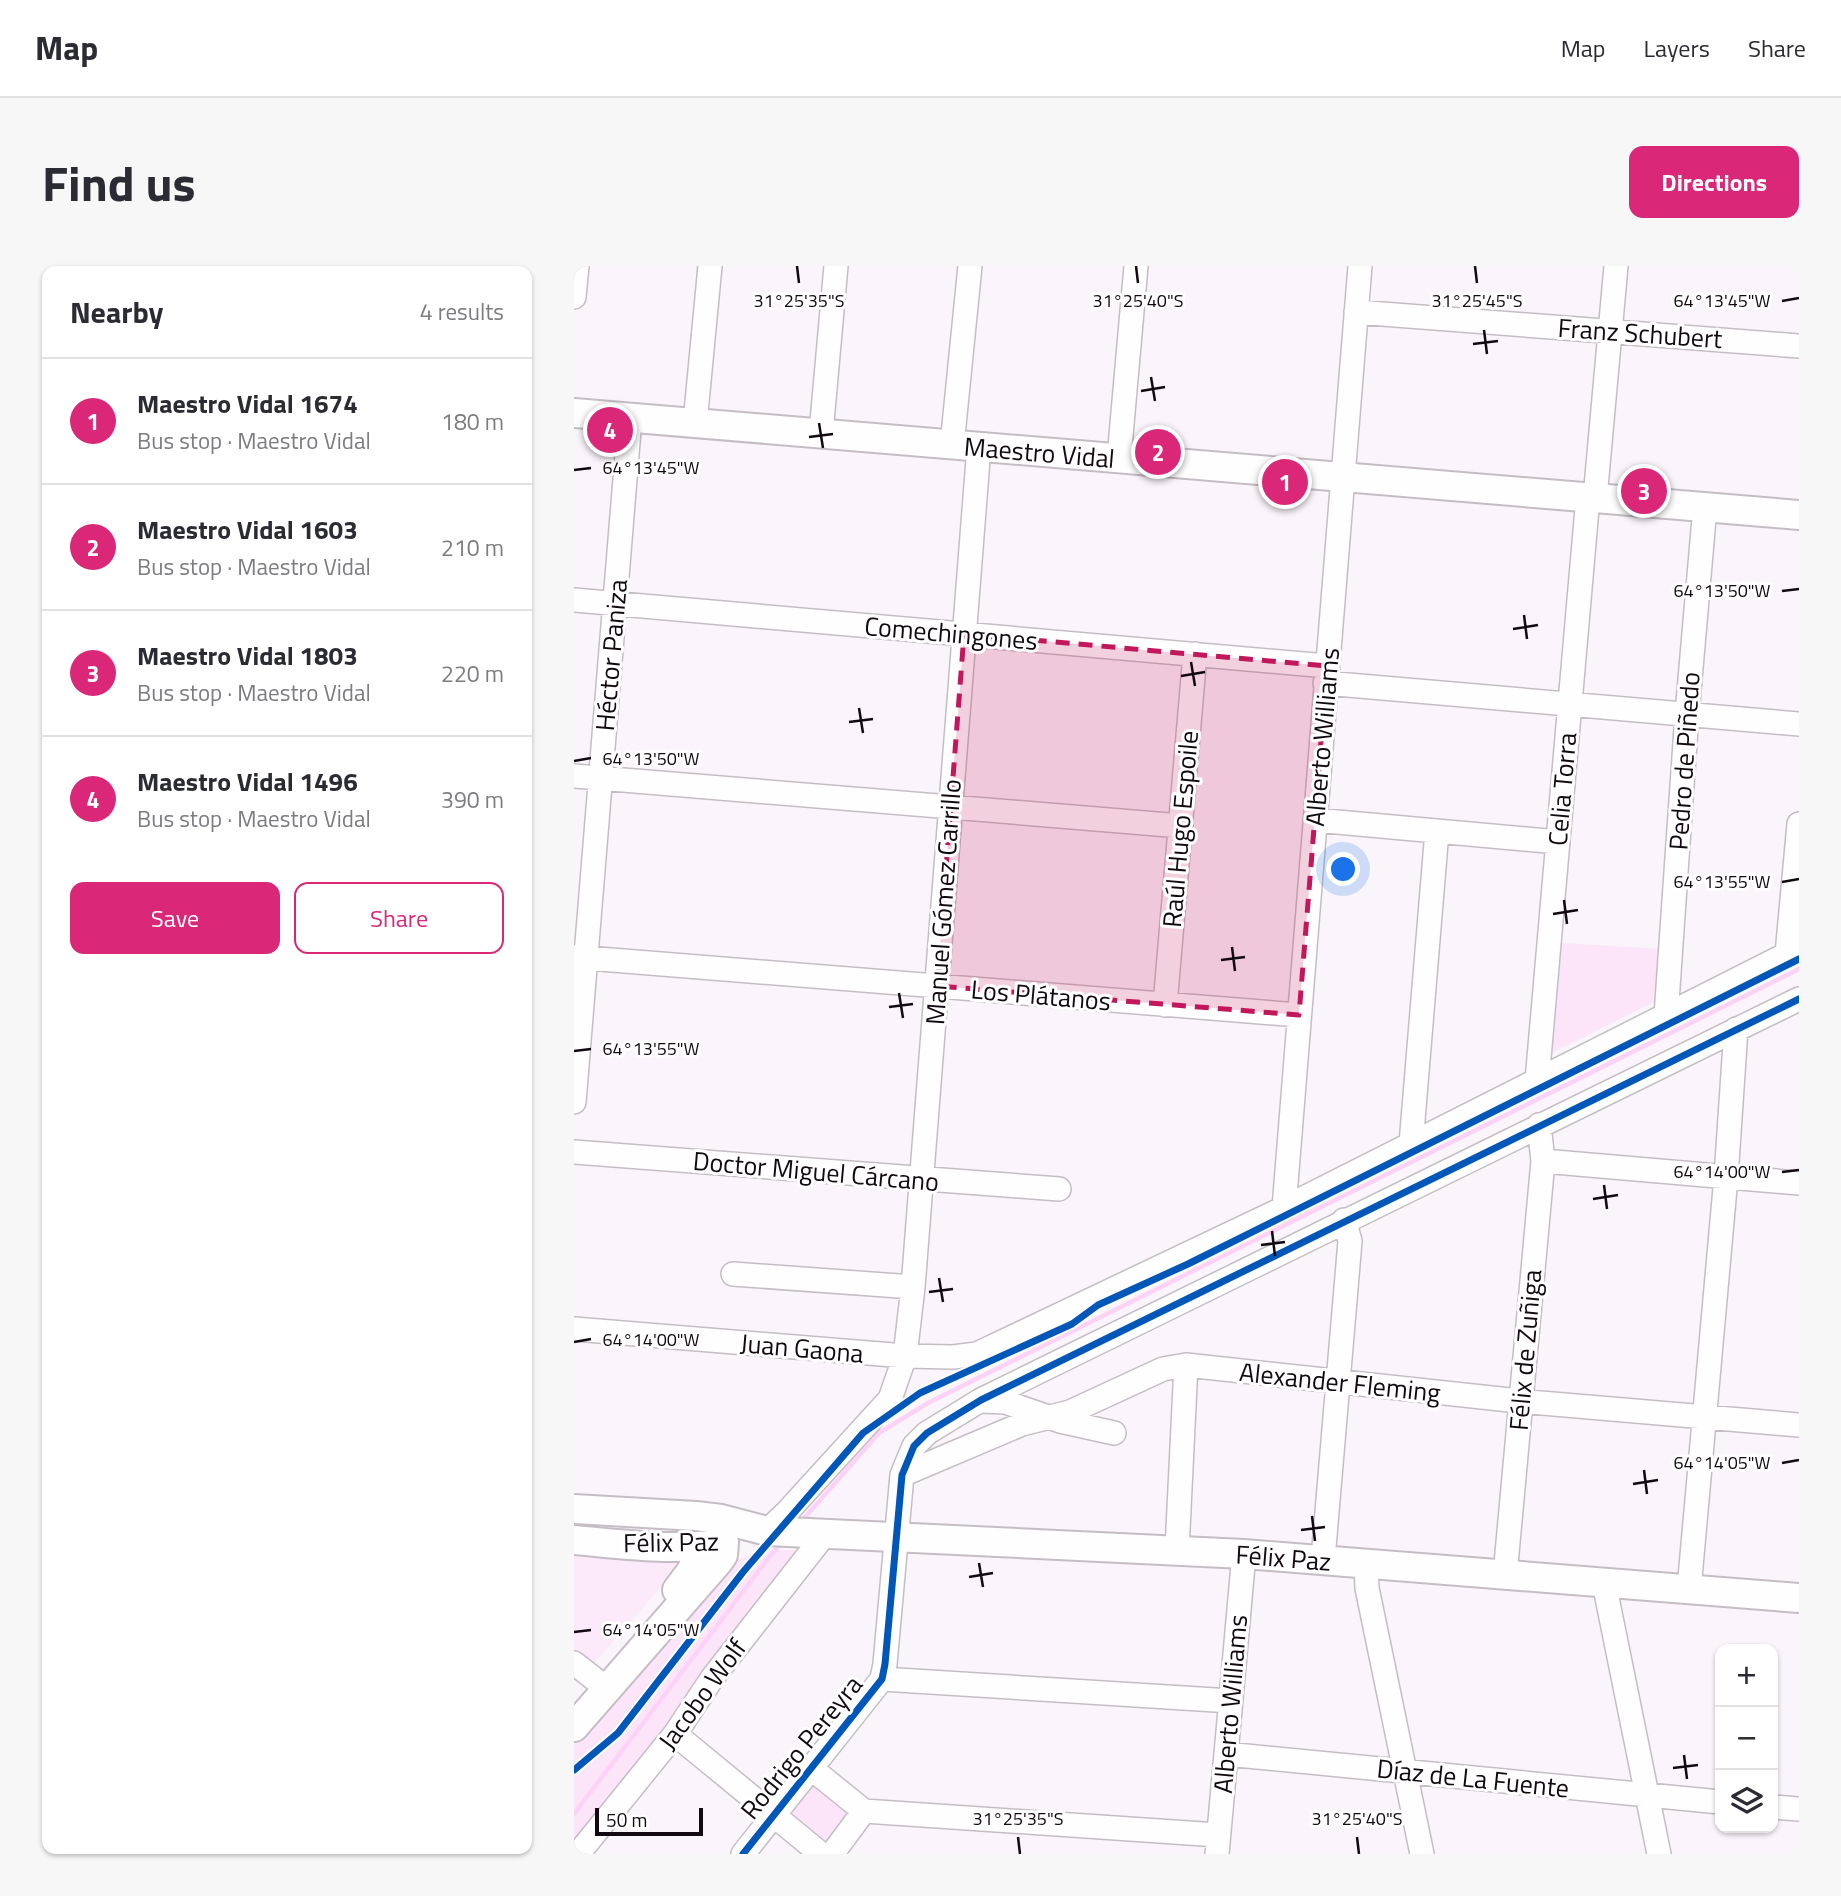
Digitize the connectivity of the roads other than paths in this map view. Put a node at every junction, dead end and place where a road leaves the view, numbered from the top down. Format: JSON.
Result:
{"nodes":[{"id":1,"x":577,"y":266,"type":"edge"},
{"id":2,"x":709,"y":266,"type":"edge"},
{"id":3,"x":836,"y":266,"type":"edge"},
{"id":4,"x":970,"y":266,"type":"edge"},
{"id":5,"x":1136,"y":266,"type":"edge"},
{"id":6,"x":1360,"y":266,"type":"edge"},
{"id":7,"x":1616,"y":266,"type":"edge"},
{"id":8,"x":574,"y":297,"type":"edge"},
{"id":9,"x":1356,"y":312,"type":"junction"},
{"id":10,"x":1610,"y":331,"type":"junction"},
{"id":11,"x":1799,"y":346,"type":"edge"},
{"id":12,"x":574,"y":413,"type":"edge"},
{"id":13,"x":630,"y":418,"type":"junction"},
{"id":14,"x":695,"y":423,"type":"junction"},
{"id":15,"x":821,"y":433,"type":"junction"},
{"id":16,"x":966,"y":446,"type":"junction"},
{"id":17,"x":1119,"y":458,"type":"junction"},
{"id":18,"x":1342,"y":478,"type":"junction"},
{"id":19,"x":1591,"y":498,"type":"junction"},
{"id":20,"x":1704,"y":507,"type":"junction"},
{"id":21,"x":1799,"y":515,"type":"edge"},
{"id":22,"x":574,"y":600,"type":"edge"},
{"id":23,"x":615,"y":604,"type":"junction"},
{"id":24,"x":964,"y":634,"type":"junction"},
{"id":25,"x":1195,"y":654,"type":"junction"},
{"id":26,"x":1326,"y":674,"type":"junction"},
{"id":27,"x":1570,"y":705,"type":"junction"},
{"id":28,"x":1687,"y":714,"type":"junction"},
{"id":29,"x":1799,"y":724,"type":"edge"},
{"id":30,"x":574,"y":776,"type":"edge"},
{"id":31,"x":600,"y":778,"type":"junction"},
{"id":32,"x":951,"y":808,"type":"junction"},
{"id":33,"x":1315,"y":820,"type":"junction"},
{"id":34,"x":1799,"y":824,"type":"edge"},
{"id":35,"x":1181,"y":827,"type":"junction"},
{"id":36,"x":1437,"y":831,"type":"junction"},
{"id":37,"x":1558,"y":842,"type":"junction"},
{"id":38,"x":1793,"y":951,"type":"edge"},
{"id":39,"x":580,"y":958,"type":"edge"},
{"id":40,"x":937,"y":986,"type":"junction"},
{"id":41,"x":1799,"y":999,"type":"edge"},
{"id":42,"x":1165,"y":1004,"type":"junction"},
{"id":43,"x":1299,"y":1015,"type":"junction"},
{"id":44,"x":1666,"y":1016,"type":"junction"},
{"id":45,"x":1736,"y":1029,"type":"junction"},
{"id":46,"x":1537,"y":1080,"type":"junction"},
{"id":47,"x":574,"y":1102,"type":"edge"},
{"id":48,"x":1539,"y":1125,"type":"junction"},
{"id":49,"x":1411,"y":1144,"type":"junction"},
{"id":50,"x":574,"y":1152,"type":"edge"},
{"id":51,"x":1543,"y":1161,"type":"junction"},
{"id":52,"x":1726,"y":1177,"type":"junction"},
{"id":53,"x":921,"y":1180,"type":"junction"},
{"id":54,"x":1799,"y":1184,"type":"edge"},
{"id":55,"x":1059,"y":1189,"type":"dead end"},
{"id":56,"x":1284,"y":1208,"type":"junction"},
{"id":57,"x":1344,"y":1220,"type":"junction"},
{"id":58,"x":733,"y":1274,"type":"dead end"},
{"id":59,"x":913,"y":1287,"type":"junction"},
{"id":60,"x":574,"y":1329,"type":"edge"},
{"id":61,"x":905,"y":1356,"type":"junction"},
{"id":62,"x":1186,"y":1365,"type":"junction"},
{"id":63,"x":1338,"y":1383,"type":"junction"},
{"id":64,"x":981,"y":1401,"type":"junction"},
{"id":65,"x":1519,"y":1401,"type":"junction"},
{"id":66,"x":1050,"y":1418,"type":"junction"},
{"id":67,"x":1705,"y":1418,"type":"junction"},
{"id":68,"x":1799,"y":1425,"type":"edge"},
{"id":69,"x":1114,"y":1433,"type":"dead end"},
{"id":70,"x":902,"y":1475,"type":"junction"},
{"id":71,"x":574,"y":1508,"type":"edge"},
{"id":72,"x":766,"y":1531,"type":"junction"},
{"id":73,"x":825,"y":1534,"type":"junction"},
{"id":74,"x":897,"y":1537,"type":"junction"},
{"id":75,"x":574,"y":1540,"type":"edge"},
{"id":76,"x":712,"y":1545,"type":"junction"},
{"id":77,"x":1177,"y":1550,"type":"junction"},
{"id":78,"x":1244,"y":1554,"type":"junction"},
{"id":79,"x":1323,"y":1559,"type":"junction"},
{"id":80,"x":1366,"y":1563,"type":"junction"},
{"id":81,"x":1505,"y":1575,"type":"junction"},
{"id":82,"x":1604,"y":1583,"type":"junction"},
{"id":83,"x":1689,"y":1589,"type":"junction"},
{"id":84,"x":1799,"y":1598,"type":"edge"},
{"id":85,"x":591,"y":1677,"type":"edge"},
{"id":86,"x":881,"y":1679,"type":"junction"},
{"id":87,"x":1231,"y":1701,"type":"junction"},
{"id":88,"x":574,"y":1703,"type":"edge"},
{"id":89,"x":574,"y":1727,"type":"edge"},
{"id":90,"x":675,"y":1734,"type":"junction"},
{"id":91,"x":1226,"y":1754,"type":"junction"},
{"id":92,"x":812,"y":1769,"type":"junction"},
{"id":93,"x":1405,"y":1771,"type":"junction"},
{"id":94,"x":1647,"y":1795,"type":"junction"},
{"id":95,"x":1715,"y":1802,"type":"edge"},
{"id":96,"x":1778,"y":1807,"type":"edge"},
{"id":97,"x":1799,"y":1809,"type":"edge"},
{"id":98,"x":864,"y":1811,"type":"junction"},
{"id":99,"x":772,"y":1816,"type":"junction"},
{"id":100,"x":1218,"y":1844,"type":"edge"},
{"id":101,"x":578,"y":1854,"type":"edge"},
{"id":102,"x":743,"y":1854,"type":"edge"},
{"id":103,"x":821,"y":1854,"type":"edge"},
{"id":104,"x":832,"y":1854,"type":"edge"},
{"id":105,"x":1422,"y":1854,"type":"edge"},
{"id":106,"x":1659,"y":1854,"type":"edge"}],
"edges":[{"from":1,"to":8,"type":"street"},
{"from":2,"to":14,"type":"street"},
{"from":3,"to":15,"type":"street"},
{"from":4,"to":16,"type":"street","name":"Manuel Gómez Carrillo"},
{"from":5,"to":17,"type":"street"},
{"from":6,"to":9,"type":"street","name":"Alberto Williams"},
{"from":7,"to":10,"type":"street","name":"Celia Torra"},
{"from":9,"to":10,"type":"street","name":"Franz Schubert"},
{"from":9,"to":18,"type":"street","name":"Alberto Williams"},
{"from":10,"to":11,"type":"street","name":"Franz Schubert"},
{"from":10,"to":19,"type":"street","name":"Celia Torra"},
{"from":12,"to":13,"type":"main road","name":"Maestro Vidal"},
{"from":13,"to":14,"type":"main road","name":"Maestro Vidal"},
{"from":13,"to":23,"type":"street","name":"Héctor Paniza"},
{"from":14,"to":15,"type":"main road","name":"Maestro Vidal"},
{"from":15,"to":16,"type":"main road","name":"Maestro Vidal"},
{"from":16,"to":17,"type":"main road","name":"Maestro Vidal"},
{"from":16,"to":24,"type":"street","name":"Manuel Gómez Carrillo"},
{"from":17,"to":18,"type":"main road","name":"Maestro Vidal"},
{"from":18,"to":19,"type":"main road","name":"Maestro Vidal"},
{"from":18,"to":26,"type":"street","name":"Alberto Williams"},
{"from":19,"to":20,"type":"main road","name":"Maestro Vidal"},
{"from":19,"to":27,"type":"street","name":"Celia Torra"},
{"from":20,"to":21,"type":"main road","name":"Maestro Vidal"},
{"from":20,"to":28,"type":"street","name":"Pedro de Piñedo"},
{"from":22,"to":23,"type":"street","name":"Comechingones"},
{"from":23,"to":24,"type":"street","name":"Comechingones"},
{"from":23,"to":31,"type":"street","name":"Héctor Paniza"},
{"from":24,"to":25,"type":"street","name":"Comechingones"},
{"from":24,"to":32,"type":"street","name":"Manuel Gómez Carrillo"},
{"from":25,"to":26,"type":"street","name":"Comechingones"},
{"from":25,"to":35,"type":"street","name":"Raúl Hugo Espoile"},
{"from":26,"to":27,"type":"street","name":"Comechingones"},
{"from":26,"to":33,"type":"street","name":"Alberto Williams"},
{"from":27,"to":28,"type":"street","name":"Comechingones"},
{"from":27,"to":37,"type":"street","name":"Celia Torra"},
{"from":28,"to":29,"type":"street","name":"Comechingones"},
{"from":28,"to":44,"type":"street","name":"Pedro de Piñedo"},
{"from":30,"to":31,"type":"street"},
{"from":31,"to":32,"type":"street"},
{"from":31,"to":39,"type":"street","name":"Héctor Paniza"},
{"from":32,"to":35,"type":"street"},
{"from":32,"to":40,"type":"street","name":"Manuel Gómez Carrillo"},
{"from":33,"to":36,"type":"street"},
{"from":33,"to":43,"type":"street","name":"Alberto Williams"},
{"from":34,"to":38,"type":"street"},
{"from":35,"to":42,"type":"street","name":"Raúl Hugo Espoile"},
{"from":36,"to":37,"type":"street"},
{"from":36,"to":49,"type":"street"},
{"from":37,"to":46,"type":"street","name":"Celia Torra"},
{"from":38,"to":44,"type":"street","name":"Juan Gaona"},
{"from":39,"to":40,"type":"street","name":"Los Plátanos"},
{"from":39,"to":47,"type":"street","name":"Héctor Paniza"},
{"from":40,"to":42,"type":"street","name":"Los Plátanos"},
{"from":40,"to":53,"type":"street","name":"Manuel Gómez Carrillo"},
{"from":41,"to":45,"type":"street"},
{"from":42,"to":43,"type":"street","name":"Los Plátanos"},
{"from":43,"to":56,"type":"street","name":"Alberto Williams"},
{"from":44,"to":46,"type":"street","name":"Juan Gaona"},
{"from":45,"to":48,"type":"street"},
{"from":45,"to":52,"type":"street"},
{"from":46,"to":49,"type":"street","name":"Juan Gaona"},
{"from":48,"to":51,"type":"street","name":"Félix de Zuñiga"},
{"from":48,"to":57,"type":"street"},
{"from":49,"to":56,"type":"street","name":"Juan Gaona"},
{"from":50,"to":53,"type":"street","name":"Doctor Miguel Cárcano"},
{"from":51,"to":52,"type":"street"},
{"from":51,"to":65,"type":"street","name":"Félix de Zuñiga"},
{"from":52,"to":54,"type":"street"},
{"from":52,"to":67,"type":"street"},
{"from":53,"to":55,"type":"street","name":"Doctor Miguel Cárcano"},
{"from":53,"to":59,"type":"street","name":"Manuel Gómez Carrillo"},
{"from":56,"to":61,"type":"street","name":"Juan Gaona"},
{"from":57,"to":63,"type":"street"},
{"from":57,"to":64,"type":"street"},
{"from":58,"to":59,"type":"street"},
{"from":59,"to":61,"type":"street","name":"Manuel Gómez Carrillo"},
{"from":60,"to":61,"type":"street","name":"Juan Gaona"},
{"from":61,"to":72,"type":"street","name":"Manuel Gómez Carrillo"},
{"from":62,"to":63,"type":"street","name":"Alexander Fleming"},
{"from":62,"to":66,"type":"street","name":"Alexander Fleming"},
{"from":62,"to":77,"type":"street"},
{"from":63,"to":65,"type":"street","name":"Alexander Fleming"},
{"from":63,"to":79,"type":"street"},
{"from":64,"to":66,"type":"street"},
{"from":64,"to":70,"type":"street"},
{"from":65,"to":67,"type":"street","name":"Alexander Fleming"},
{"from":65,"to":81,"type":"street","name":"Félix de Zuñiga"},
{"from":66,"to":69,"type":"street"},
{"from":66,"to":70,"type":"street","name":"Alexander Fleming"},
{"from":67,"to":68,"type":"street","name":"Alexander Fleming"},
{"from":67,"to":83,"type":"street"},
{"from":70,"to":74,"type":"street","name":"Rodrigo Pereyra"},
{"from":71,"to":72,"type":"main road","name":"Félix Paz"},
{"from":72,"to":73,"type":"main road","name":"Félix Paz"},
{"from":72,"to":76,"type":"main road","name":"Félix Paz"},
{"from":73,"to":74,"type":"main road","name":"Félix Paz"},
{"from":73,"to":90,"type":"street","name":"Jacobo Wolf"},
{"from":74,"to":77,"type":"main road","name":"Félix Paz"},
{"from":74,"to":86,"type":"street","name":"Rodrigo Pereyra"},
{"from":75,"to":76,"type":"main road","name":"Félix Paz"},
{"from":76,"to":85,"type":"main road"},
{"from":77,"to":78,"type":"main road","name":"Félix Paz"},
{"from":78,"to":79,"type":"main road","name":"Félix Paz"},
{"from":78,"to":87,"type":"street","name":"Alberto Williams"},
{"from":79,"to":80,"type":"main road","name":"Félix Paz"},
{"from":80,"to":81,"type":"main road","name":"Félix Paz"},
{"from":80,"to":93,"type":"street"},
{"from":81,"to":82,"type":"main road","name":"Félix Paz"},
{"from":82,"to":83,"type":"main road","name":"Félix Paz"},
{"from":82,"to":94,"type":"street"},
{"from":83,"to":84,"type":"main road","name":"Félix Paz"},
{"from":85,"to":88,"type":"main road"},
{"from":85,"to":89,"type":"main road"},
{"from":86,"to":87,"type":"street"},
{"from":86,"to":92,"type":"street","name":"Rodrigo Pereyra"},
{"from":87,"to":91,"type":"street","name":"Alberto Williams"},
{"from":90,"to":99,"type":"street"},
{"from":90,"to":101,"type":"street","name":"Jacobo Wolf"},
{"from":91,"to":93,"type":"street","name":"Díaz de La Fuente"},
{"from":91,"to":100,"type":"street","name":"Alberto Williams"},
{"from":92,"to":98,"type":"street"},
{"from":92,"to":99,"type":"street","name":"Rodrigo Pereyra"},
{"from":93,"to":94,"type":"street","name":"Díaz de La Fuente"},
{"from":93,"to":105,"type":"street"},
{"from":94,"to":95,"type":"street","name":"Díaz de La Fuente"},
{"from":94,"to":106,"type":"street"},
{"from":96,"to":97,"type":"street"},
{"from":98,"to":100,"type":"street"},
{"from":98,"to":104,"type":"street"},
{"from":99,"to":102,"type":"street","name":"Rodrigo Pereyra"},
{"from":99,"to":103,"type":"street"}]}
